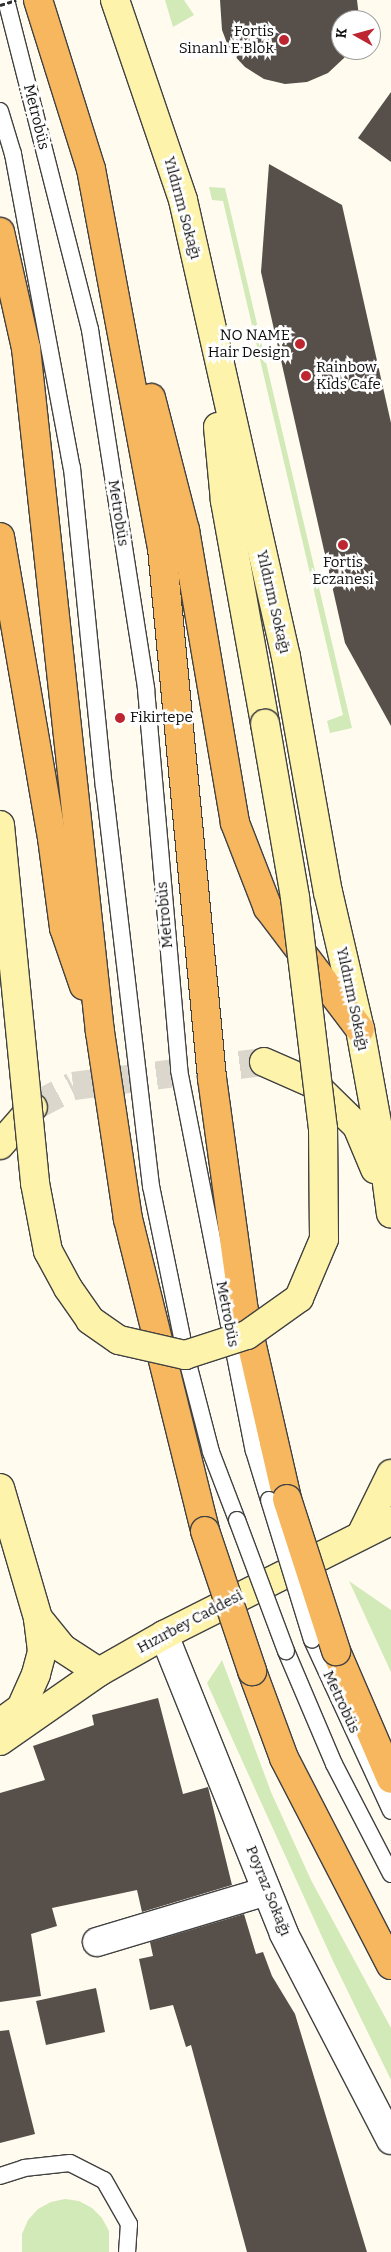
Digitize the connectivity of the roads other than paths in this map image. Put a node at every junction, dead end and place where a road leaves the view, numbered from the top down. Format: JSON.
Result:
{"nodes":[{"id":1,"x":6,"y":0,"type":"edge"},
{"id":2,"x":38,"y":0,"type":"edge"},
{"id":3,"x":115,"y":0,"type":"edge"},
{"id":4,"x":0,"y":111,"type":"edge"},
{"id":5,"x":91,"y":168,"type":"junction"},
{"id":6,"x":0,"y":232,"type":"edge"},
{"id":7,"x":209,"y":317,"type":"junction"},
{"id":8,"x":0,"y":536,"type":"edge"},
{"id":9,"x":0,"y":825,"type":"edge"},
{"id":10,"x":360,"y":1028,"type":"junction"},
{"id":11,"x":100,"y":1032,"type":"junction"},
{"id":12,"x":264,"y":1062,"type":"tunnel mouth"},
{"id":13,"x":33,"y":1107,"type":"tunnel mouth"},
{"id":14,"x":0,"y":1144,"type":"edge"},
{"id":15,"x":390,"y":1205,"type":"edge"},
{"id":16,"x":391,"y":1474,"type":"edge"},
{"id":17,"x":0,"y":1488,"type":"edge"},
{"id":18,"x":278,"y":1500,"type":"junction"},
{"id":19,"x":382,"y":1529,"type":"edge"},
{"id":20,"x":38,"y":1618,"type":"junction"},
{"id":21,"x":164,"y":1634,"type":"junction"},
{"id":22,"x":324,"y":1645,"type":"junction"},
{"id":23,"x":99,"y":1672,"type":"junction"},
{"id":24,"x":0,"y":1723,"type":"edge"},
{"id":25,"x":0,"y":1741,"type":"edge"},
{"id":26,"x":391,"y":1779,"type":"edge"},
{"id":27,"x":391,"y":1811,"type":"edge"},
{"id":28,"x":391,"y":1874,"type":"edge"},
{"id":29,"x":267,"y":1891,"type":"junction"},
{"id":30,"x":96,"y":1942,"type":"dead end"},
{"id":31,"x":391,"y":1965,"type":"edge"},
{"id":32,"x":391,"y":2140,"type":"edge"},
{"id":33,"x":0,"y":2176,"type":"edge"},
{"id":34,"x":127,"y":2252,"type":"edge"}],
"edges":[{"from":1,"to":18,"type":"lane","name":"Metrobüs"},
{"from":2,"to":5,"type":"highway"},
{"from":3,"to":7,"type":"main road","name":"Yıldırım Sokağı"},
{"from":4,"to":28,"type":"lane","name":"Metrobüs","bridge":true},
{"from":5,"to":10,"type":"highway"},
{"from":5,"to":18,"type":"highway"},
{"from":6,"to":11,"type":"highway"},
{"from":7,"to":9,"type":"main road","bridge":true},
{"from":7,"to":10,"type":"main road","name":"Yıldırım Sokağı"},
{"from":8,"to":11,"type":"highway"},
{"from":10,"to":15,"type":"main road","name":"Yıldırım Sokağı"},
{"from":11,"to":31,"type":"highway","bridge":true},
{"from":12,"to":15,"type":"main road"},
{"from":13,"to":14,"type":"main road"},
{"from":16,"to":19,"type":"main road"},
{"from":17,"to":20,"type":"main road"},
{"from":18,"to":22,"type":"highway","bridge":true},
{"from":19,"to":21,"type":"main road","name":"Hızırbey Caddesi"},
{"from":20,"to":23,"type":"main road"},
{"from":20,"to":24,"type":"main road"},
{"from":21,"to":23,"type":"main road","name":"Hızırbey Caddesi"},
{"from":21,"to":29,"type":"street","name":"Poyraz Sokağı"},
{"from":22,"to":26,"type":"highway"},
{"from":22,"to":27,"type":"lane","name":"Metrobüs"},
{"from":23,"to":25,"type":"main road","name":"Hızırbey Caddesi"},
{"from":29,"to":30,"type":"street"},
{"from":29,"to":32,"type":"street","name":"Poyraz Sokağı"},
{"from":33,"to":34,"type":"lane"}]}
